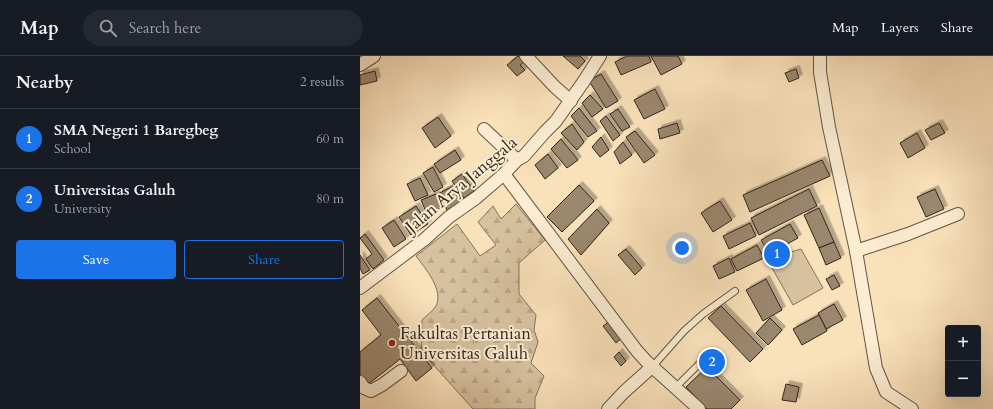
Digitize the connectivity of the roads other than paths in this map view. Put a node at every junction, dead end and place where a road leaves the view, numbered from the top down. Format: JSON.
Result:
{"nodes":[{"id":1,"x":374,"y":56,"type":"edge"},
{"id":2,"x":526,"y":56,"type":"edge"},
{"id":3,"x":600,"y":56,"type":"edge"},
{"id":4,"x":820,"y":56,"type":"edge"},
{"id":5,"x":360,"y":65,"type":"edge"},
{"id":6,"x":571,"y":101,"type":"junction"},
{"id":7,"x":484,"y":129,"type":"dead end"},
{"id":8,"x":517,"y":160,"type":"junction"},
{"id":9,"x":504,"y":174,"type":"junction"},
{"id":10,"x":958,"y":214,"type":"dead end"},
{"id":11,"x":856,"y":251,"type":"junction"},
{"id":12,"x":360,"y":288,"type":"edge"},
{"id":13,"x":735,"y":291,"type":"dead end"},
{"id":14,"x":707,"y":356,"type":"dead end"},
{"id":15,"x":653,"y":366,"type":"junction"},
{"id":16,"x":401,"y":371,"type":"dead end"},
{"id":17,"x":360,"y":382,"type":"edge"},
{"id":18,"x":676,"y":387,"type":"junction"},
{"id":19,"x":608,"y":409,"type":"edge"},
{"id":20,"x":699,"y":409,"type":"edge"},
{"id":21,"x":912,"y":409,"type":"edge"}],
"edges":[{"from":1,"to":5,"type":"street"},
{"from":2,"to":6,"type":"street"},
{"from":3,"to":6,"type":"street","name":"Jalan Arya Janggala"},
{"from":4,"to":11,"type":"street"},
{"from":6,"to":8,"type":"street","name":"Jalan Arya Janggala"},
{"from":7,"to":8,"type":"street"},
{"from":8,"to":9,"type":"street","name":"Jalan Arya Janggala"},
{"from":9,"to":12,"type":"street","name":"Jalan Arya Janggala"},
{"from":9,"to":15,"type":"street"},
{"from":10,"to":11,"type":"street"},
{"from":11,"to":21,"type":"street"},
{"from":13,"to":15,"type":"lane"},
{"from":14,"to":18,"type":"lane"},
{"from":15,"to":18,"type":"street"},
{"from":15,"to":19,"type":"street"},
{"from":16,"to":17,"type":"street"},
{"from":18,"to":20,"type":"street"}]}
